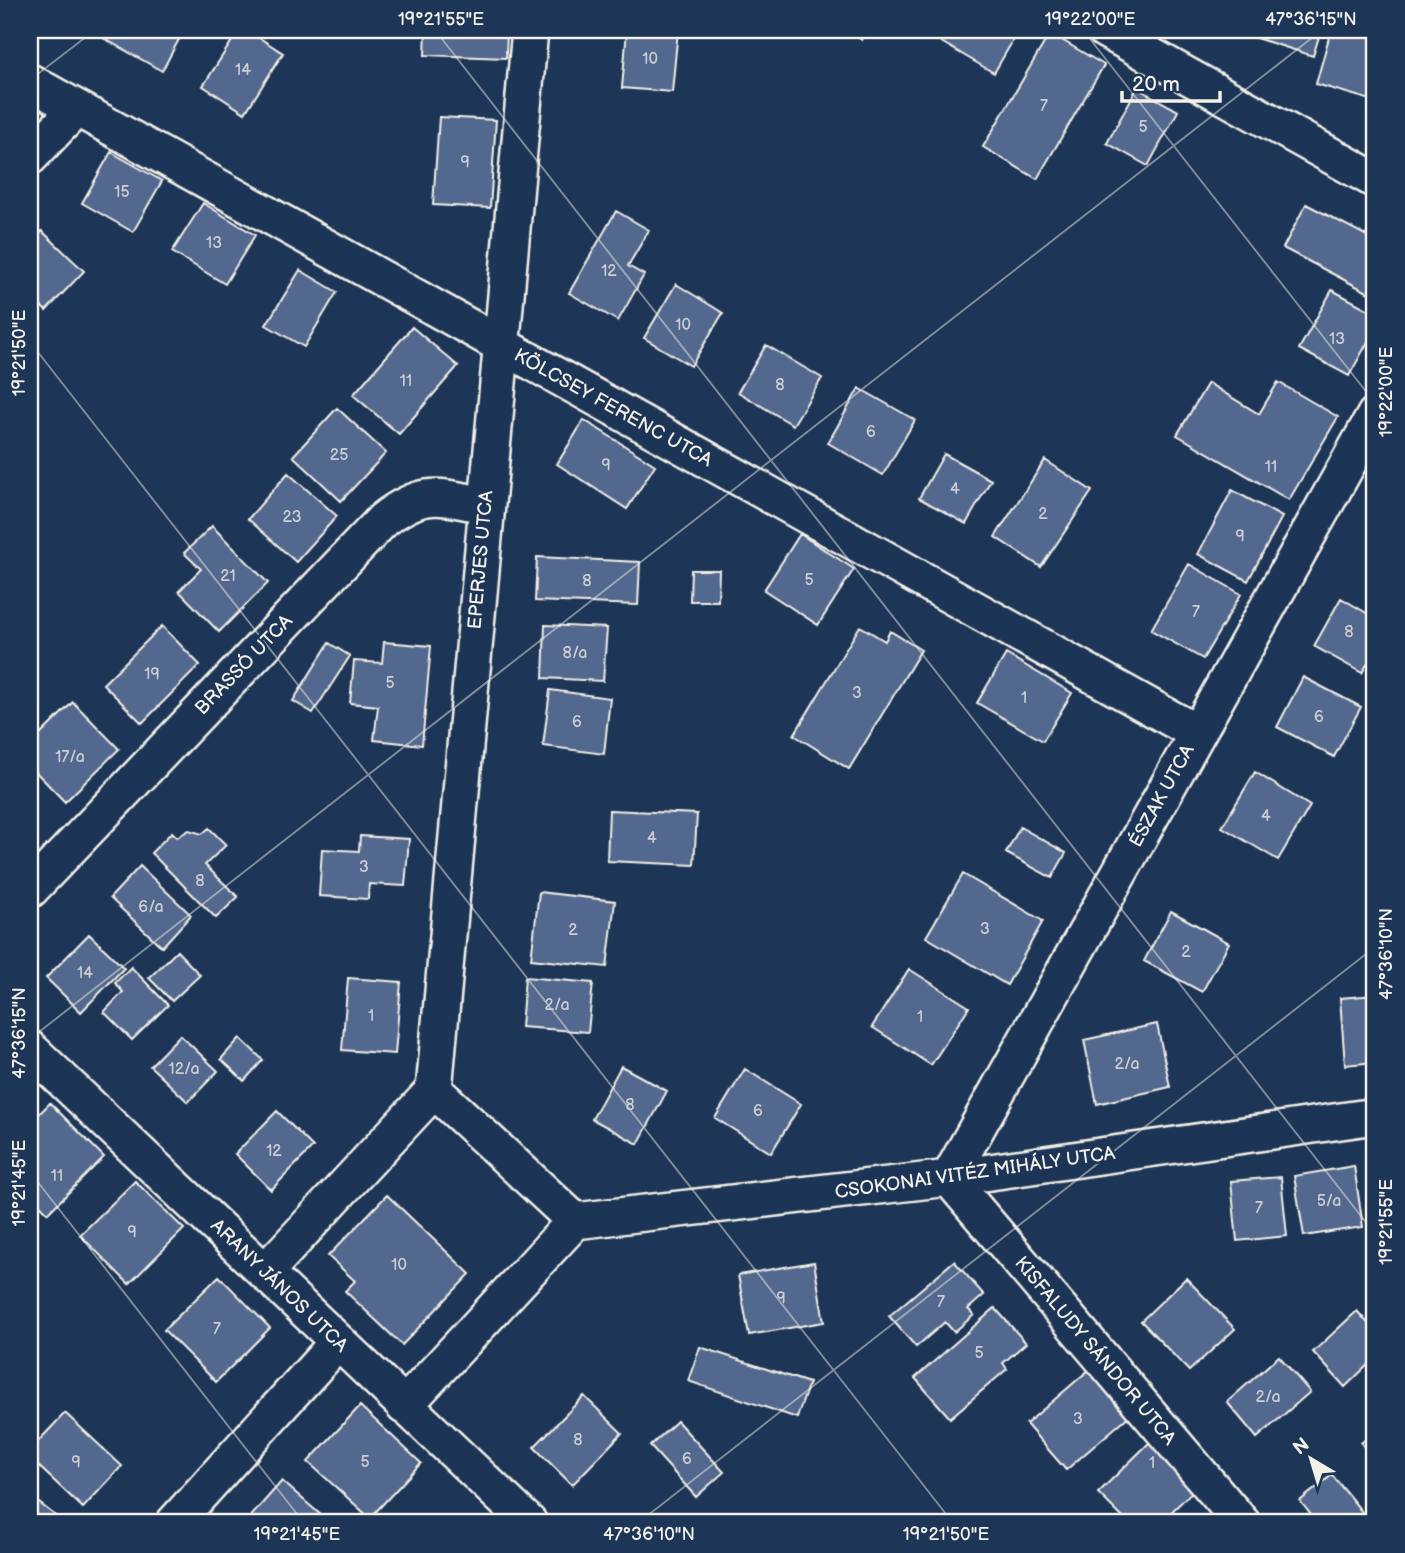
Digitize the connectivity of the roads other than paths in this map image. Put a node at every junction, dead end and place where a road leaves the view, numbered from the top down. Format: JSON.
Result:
{"nodes":[{"id":1,"x":530,"y":30,"type":"edge"},
{"id":2,"x":1105,"y":30,"type":"edge"},
{"id":3,"x":30,"y":82,"type":"edge"},
{"id":4,"x":76,"y":108,"type":"junction"},
{"id":5,"x":30,"y":157,"type":"edge"},
{"id":6,"x":1375,"y":180,"type":"edge"},
{"id":7,"x":503,"y":348,"type":"junction"},
{"id":8,"x":1375,"y":415,"type":"edge"},
{"id":9,"x":485,"y":505,"type":"junction"},
{"id":10,"x":1197,"y":733,"type":"junction"},
{"id":11,"x":30,"y":890,"type":"edge"},
{"id":12,"x":30,"y":1049,"type":"edge"},
{"id":13,"x":434,"y":1090,"type":"junction"},
{"id":14,"x":1375,"y":1116,"type":"edge"},
{"id":15,"x":949,"y":1178,"type":"junction"},
{"id":16,"x":575,"y":1221,"type":"junction"},
{"id":17,"x":265,"y":1272,"type":"junction"},
{"id":18,"x":338,"y":1342,"type":"junction"},
{"id":19,"x":404,"y":1406,"type":"junction"},
{"id":20,"x":174,"y":1523,"type":"edge"},
{"id":21,"x":528,"y":1523,"type":"edge"},
{"id":22,"x":1241,"y":1523,"type":"edge"}],
"edges":[{"from":1,"to":7,"type":"street","name":"EPERJES UTCA"},
{"from":2,"to":6,"type":"street"},
{"from":3,"to":4,"type":"street","name":"KÖLCSEY FERENC UTCA"},
{"from":4,"to":5,"type":"street"},
{"from":4,"to":7,"type":"street","name":"KÖLCSEY FERENC UTCA"},
{"from":7,"to":9,"type":"street","name":"EPERJES UTCA"},
{"from":7,"to":10,"type":"street","name":"KÖLCSEY FERENC UTCA"},
{"from":8,"to":10,"type":"street","name":"ÉSZAK UTCA"},
{"from":9,"to":11,"type":"street","name":"BRASSÓ UTCA"},
{"from":9,"to":13,"type":"street","name":"EPERJES UTCA"},
{"from":10,"to":15,"type":"street","name":"ÉSZAK UTCA"},
{"from":12,"to":17,"type":"street","name":"ARANY JÁNOS UTCA"},
{"from":13,"to":16,"type":"street"},
{"from":13,"to":17,"type":"street"},
{"from":14,"to":15,"type":"street","name":"CSOKONAI VITÉZ MIHÁLY UTCA"},
{"from":15,"to":16,"type":"street","name":"CSOKONAI VITÉZ MIHÁLY UTCA"},
{"from":15,"to":22,"type":"street","name":"KISFALUDY SÁNDOR UTCA"},
{"from":16,"to":19,"type":"street"},
{"from":17,"to":18,"type":"street","name":"ARANY JÁNOS UTCA"},
{"from":18,"to":19,"type":"street","name":"ARANY JÁNOS UTCA"},
{"from":18,"to":20,"type":"street"},
{"from":19,"to":21,"type":"street","name":"ARANY JÁNOS UTCA"}]}
